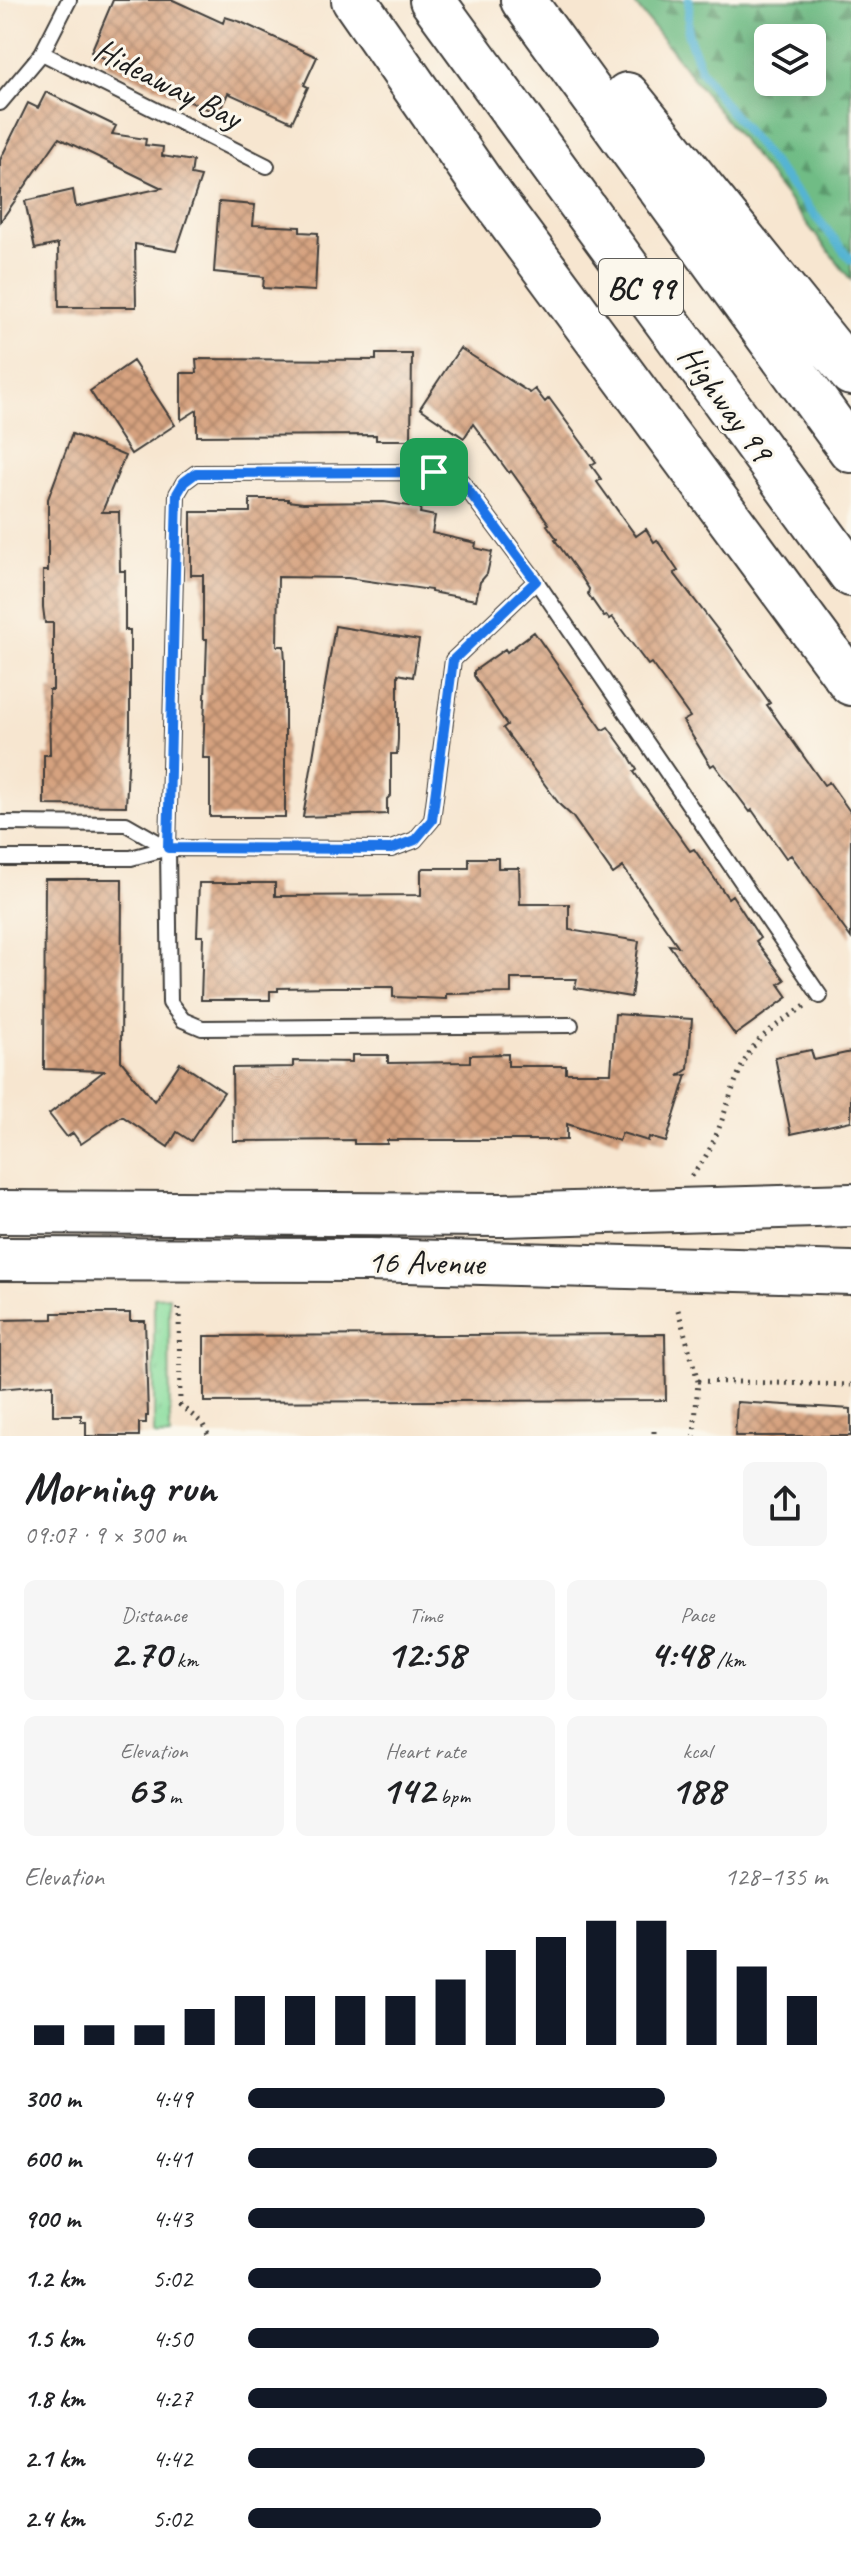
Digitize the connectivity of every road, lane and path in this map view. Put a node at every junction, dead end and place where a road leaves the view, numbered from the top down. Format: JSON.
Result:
{"nodes":[{"id":1,"x":69,"y":0,"type":"edge"},
{"id":2,"x":354,"y":0,"type":"edge"},
{"id":3,"x":432,"y":0,"type":"edge"},
{"id":4,"x":523,"y":0,"type":"edge"},
{"id":5,"x":551,"y":0,"type":"edge"},
{"id":6,"x":42,"y":53,"type":"junction"},
{"id":7,"x":0,"y":103,"type":"edge"},
{"id":8,"x":267,"y":166,"type":"dead end"},
{"id":9,"x":851,"y":373,"type":"edge"},
{"id":10,"x":851,"y":450,"type":"edge"},
{"id":11,"x":851,"y":574,"type":"edge"},
{"id":12,"x":536,"y":581,"type":"junction"},
{"id":13,"x":851,"y":683,"type":"edge"},
{"id":14,"x":0,"y":823,"type":"edge"},
{"id":15,"x":168,"y":848,"type":"junction"},
{"id":16,"x":0,"y":858,"type":"edge"},
{"id":17,"x":820,"y":996,"type":"joint"},
{"id":18,"x":571,"y":1025,"type":"dead end"},
{"id":19,"x":690,"y":1176,"type":"dead end"},
{"id":20,"x":851,"y":1205,"type":"edge"},
{"id":21,"x":0,"y":1212,"type":"edge"},
{"id":22,"x":503,"y":1215,"type":"junction"},
{"id":23,"x":0,"y":1259,"type":"edge"},
{"id":24,"x":369,"y":1260,"type":"junction"},
{"id":25,"x":851,"y":1273,"type":"edge"},
{"id":26,"x":179,"y":1308,"type":"dead end"},
{"id":27,"x":678,"y":1310,"type":"dead end"},
{"id":28,"x":698,"y":1381,"type":"junction"},
{"id":29,"x":851,"y":1385,"type":"edge"},
{"id":30,"x":209,"y":1436,"type":"edge"},
{"id":31,"x":694,"y":1436,"type":"edge"}],
"edges":[{"from":1,"to":6,"type":"lane"},
{"from":2,"to":13,"type":"highway"},
{"from":3,"to":11,"type":"highway","name":"Highway 99","number":"BC 99"},
{"from":4,"to":10,"type":"highway","number":"BC 99"},
{"from":5,"to":9,"type":"highway"},
{"from":6,"to":7,"type":"lane"},
{"from":6,"to":8,"type":"lane","name":"Hideaway Bay"},
{"from":12,"to":15,"type":"lane"},
{"from":12,"to":15,"type":"lane"},
{"from":12,"to":17,"type":"lane"},
{"from":14,"to":15,"type":"lane"},
{"from":15,"to":16,"type":"lane"},
{"from":15,"to":18,"type":"lane"},
{"from":17,"to":19,"type":"path"},
{"from":20,"to":22,"type":"main road","name":"16 Avenue"},
{"from":21,"to":22,"type":"main road","name":"16 Avenue"},
{"from":22,"to":24,"type":"main road"},
{"from":23,"to":24,"type":"main road","name":"16 Avenue"},
{"from":24,"to":25,"type":"main road","name":"16 Avenue"},
{"from":26,"to":30,"type":"path"},
{"from":27,"to":28,"type":"path"},
{"from":28,"to":29,"type":"path"},
{"from":28,"to":31,"type":"path"}]}
